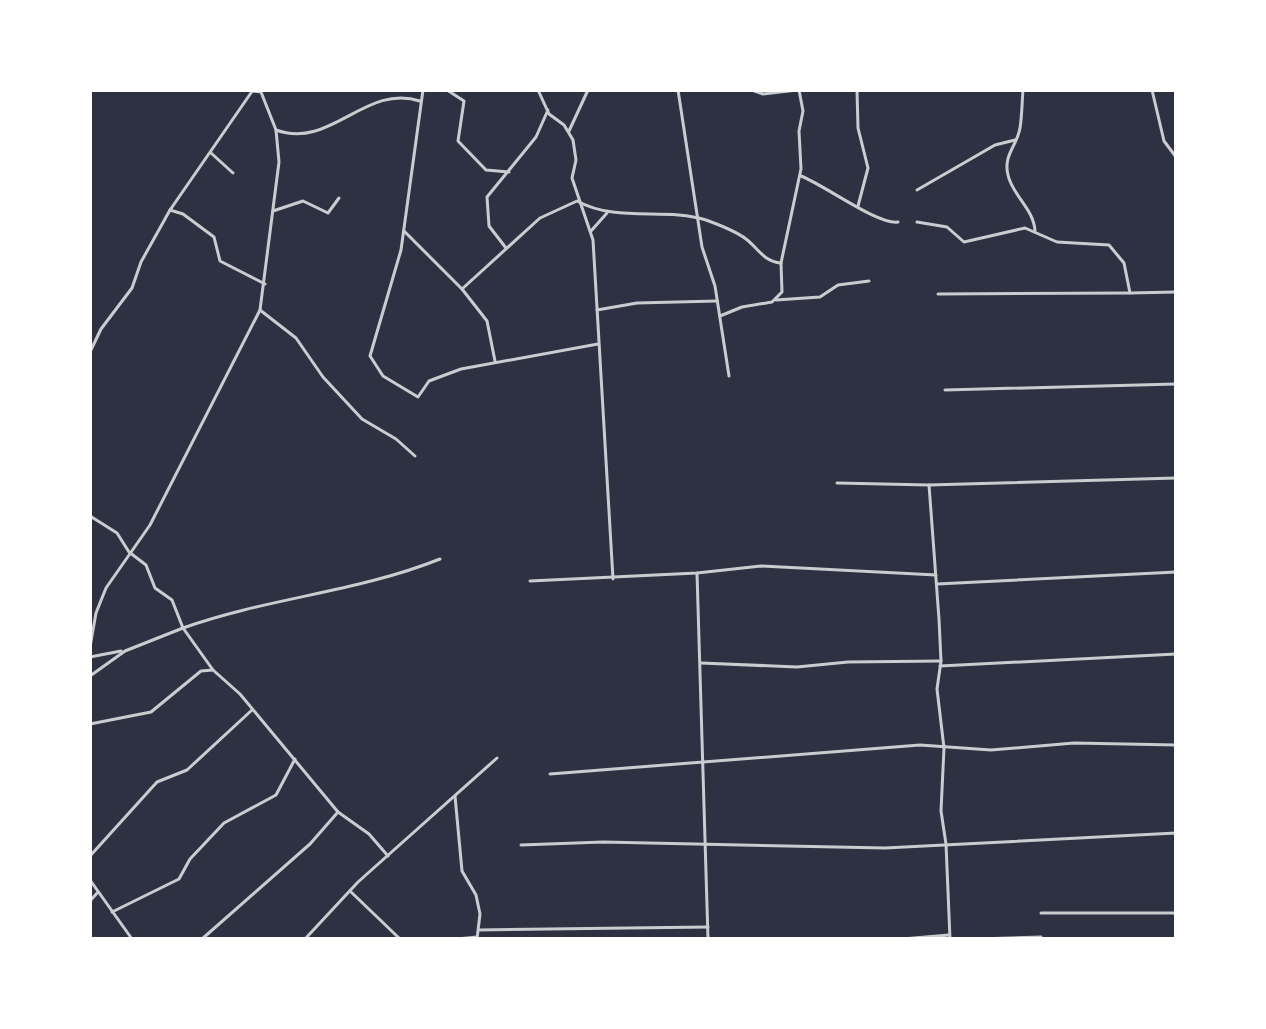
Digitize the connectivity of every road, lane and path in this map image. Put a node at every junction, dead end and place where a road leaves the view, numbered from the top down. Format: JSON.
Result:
{"nodes":[{"id":1,"x":423,"y":90,"type":"edge"},
{"id":2,"x":447,"y":90,"type":"edge"},
{"id":3,"x":538,"y":90,"type":"edge"},
{"id":4,"x":588,"y":90,"type":"edge"},
{"id":5,"x":678,"y":90,"type":"edge"},
{"id":6,"x":752,"y":90,"type":"edge"},
{"id":7,"x":798,"y":90,"type":"edge"},
{"id":8,"x":857,"y":90,"type":"edge"},
{"id":9,"x":1023,"y":90,"type":"edge"},
{"id":10,"x":1152,"y":90,"type":"edge"},
{"id":11,"x":252,"y":91,"type":"edge"},
{"id":12,"x":261,"y":91,"type":"edge"},
{"id":13,"x":420,"y":101,"type":"junction"},
{"id":14,"x":548,"y":110,"type":"junction"},
{"id":15,"x":276,"y":130,"type":"junction"},
{"id":16,"x":569,"y":131,"type":"junction"},
{"id":17,"x":1015,"y":140,"type":"junction"},
{"id":18,"x":211,"y":153,"type":"junction"},
{"id":19,"x":1176,"y":157,"type":"edge"},
{"id":20,"x":509,"y":172,"type":"junction"},
{"id":21,"x":233,"y":173,"type":"dead end"},
{"id":22,"x":801,"y":176,"type":"junction"},
{"id":23,"x":917,"y":190,"type":"dead end"},
{"id":24,"x":339,"y":198,"type":"dead end"},
{"id":25,"x":577,"y":201,"type":"junction"},
{"id":26,"x":858,"y":206,"type":"junction"},
{"id":27,"x":170,"y":210,"type":"junction"},
{"id":28,"x":273,"y":211,"type":"junction"},
{"id":29,"x":607,"y":213,"type":"junction"},
{"id":30,"x":698,"y":220,"type":"junction"},
{"id":31,"x":898,"y":222,"type":"dead end"},
{"id":32,"x":917,"y":222,"type":"dead end"},
{"id":33,"x":404,"y":231,"type":"junction"},
{"id":34,"x":591,"y":231,"type":"junction"},
{"id":35,"x":1035,"y":231,"type":"junction"},
{"id":36,"x":507,"y":249,"type":"junction"},
{"id":37,"x":781,"y":263,"type":"junction"},
{"id":38,"x":869,"y":281,"type":"dead end"},
{"id":39,"x":265,"y":284,"type":"junction"},
{"id":40,"x":462,"y":289,"type":"junction"},
{"id":41,"x":1176,"y":292,"type":"edge"},
{"id":42,"x":1130,"y":293,"type":"junction"},
{"id":43,"x":938,"y":294,"type":"dead end"},
{"id":44,"x":776,"y":300,"type":"junction"},
{"id":45,"x":717,"y":301,"type":"junction"},
{"id":46,"x":260,"y":310,"type":"junction"},
{"id":47,"x":597,"y":310,"type":"junction"},
{"id":48,"x":718,"y":316,"type":"junction"},
{"id":49,"x":598,"y":344,"type":"junction"},
{"id":50,"x":90,"y":352,"type":"edge"},
{"id":51,"x":495,"y":361,"type":"junction"},
{"id":52,"x":729,"y":376,"type":"dead end"},
{"id":53,"x":1176,"y":384,"type":"edge"},
{"id":54,"x":945,"y":390,"type":"dead end"},
{"id":55,"x":415,"y":456,"type":"dead end"},
{"id":56,"x":1176,"y":478,"type":"edge"},
{"id":57,"x":837,"y":483,"type":"dead end"},
{"id":58,"x":929,"y":485,"type":"junction"},
{"id":59,"x":90,"y":516,"type":"edge"},
{"id":60,"x":129,"y":552,"type":"junction"},
{"id":61,"x":440,"y":559,"type":"dead end"},
{"id":62,"x":1176,"y":572,"type":"edge"},
{"id":63,"x":697,"y":573,"type":"junction"},
{"id":64,"x":936,"y":575,"type":"junction"},
{"id":65,"x":613,"y":579,"type":"junction"},
{"id":66,"x":530,"y":581,"type":"dead end"},
{"id":67,"x":937,"y":584,"type":"junction"},
{"id":68,"x":183,"y":628,"type":"junction"},
{"id":69,"x":90,"y":647,"type":"edge"},
{"id":70,"x":125,"y":651,"type":"junction"},
{"id":71,"x":1176,"y":654,"type":"edge"},
{"id":72,"x":90,"y":657,"type":"edge"},
{"id":73,"x":700,"y":663,"type":"junction"},
{"id":74,"x":940,"y":663,"type":"junction"},
{"id":75,"x":213,"y":670,"type":"junction"},
{"id":76,"x":90,"y":676,"type":"edge"},
{"id":77,"x":252,"y":710,"type":"junction"},
{"id":78,"x":90,"y":724,"type":"edge"},
{"id":79,"x":1176,"y":745,"type":"edge"},
{"id":80,"x":944,"y":748,"type":"junction"},
{"id":81,"x":497,"y":758,"type":"dead end"},
{"id":82,"x":295,"y":759,"type":"junction"},
{"id":83,"x":703,"y":761,"type":"junction"},
{"id":84,"x":550,"y":774,"type":"dead end"},
{"id":85,"x":455,"y":796,"type":"junction"},
{"id":86,"x":338,"y":812,"type":"junction"},
{"id":87,"x":1176,"y":833,"type":"edge"},
{"id":88,"x":705,"y":843,"type":"junction"},
{"id":89,"x":946,"y":844,"type":"junction"},
{"id":90,"x":521,"y":845,"type":"dead end"},
{"id":91,"x":90,"y":856,"type":"edge"},
{"id":92,"x":388,"y":856,"type":"junction"},
{"id":93,"x":90,"y":880,"type":"edge"},
{"id":94,"x":350,"y":891,"type":"junction"},
{"id":95,"x":98,"y":892,"type":"junction"},
{"id":96,"x":90,"y":901,"type":"edge"},
{"id":97,"x":112,"y":912,"type":"junction"},
{"id":98,"x":1041,"y":913,"type":"dead end"},
{"id":99,"x":1176,"y":913,"type":"edge"},
{"id":100,"x":708,"y":927,"type":"junction"},
{"id":101,"x":479,"y":930,"type":"junction"},
{"id":102,"x":950,"y":937,"type":"edge"},
{"id":103,"x":1041,"y":937,"type":"dead end"},
{"id":104,"x":477,"y":938,"type":"edge"},
{"id":105,"x":132,"y":939,"type":"edge"},
{"id":106,"x":202,"y":939,"type":"edge"},
{"id":107,"x":305,"y":939,"type":"edge"},
{"id":108,"x":400,"y":939,"type":"edge"},
{"id":109,"x":457,"y":939,"type":"edge"},
{"id":110,"x":708,"y":939,"type":"edge"},
{"id":111,"x":902,"y":939,"type":"edge"},
{"id":112,"x":977,"y":939,"type":"edge"}],
"edges":[{"from":1,"to":13,"type":"street"},
{"from":2,"to":20,"type":"street"},
{"from":3,"to":14,"type":"street"},
{"from":4,"to":16,"type":"street"},
{"from":5,"to":30,"type":"street"},
{"from":6,"to":7,"type":"street"},
{"from":7,"to":22,"type":"street"},
{"from":8,"to":26,"type":"street"},
{"from":9,"to":17,"type":"street"},
{"from":10,"to":19,"type":"street"},
{"from":11,"to":12,"type":"street"},
{"from":11,"to":18,"type":"street"},
{"from":12,"to":15,"type":"street"},
{"from":13,"to":15,"type":"street"},
{"from":13,"to":33,"type":"street"},
{"from":14,"to":16,"type":"street"},
{"from":14,"to":20,"type":"street"},
{"from":15,"to":28,"type":"street"},
{"from":16,"to":25,"type":"street"},
{"from":17,"to":23,"type":"street"},
{"from":17,"to":35,"type":"street"},
{"from":18,"to":21,"type":"street"},
{"from":18,"to":27,"type":"street"},
{"from":20,"to":36,"type":"street"},
{"from":22,"to":26,"type":"street"},
{"from":22,"to":37,"type":"street"},
{"from":24,"to":28,"type":"street"},
{"from":25,"to":29,"type":"street"},
{"from":25,"to":34,"type":"street"},
{"from":25,"to":36,"type":"street"},
{"from":26,"to":31,"type":"street"},
{"from":27,"to":39,"type":"street"},
{"from":27,"to":50,"type":"street"},
{"from":28,"to":39,"type":"street"},
{"from":29,"to":30,"type":"street"},
{"from":29,"to":34,"type":"street"},
{"from":30,"to":37,"type":"street"},
{"from":30,"to":45,"type":"street"},
{"from":32,"to":35,"type":"street"},
{"from":33,"to":40,"type":"street"},
{"from":33,"to":51,"type":"street"},
{"from":34,"to":47,"type":"street"},
{"from":35,"to":42,"type":"street"},
{"from":36,"to":40,"type":"street"},
{"from":37,"to":44,"type":"street"},
{"from":38,"to":44,"type":"street"},
{"from":39,"to":46,"type":"street"},
{"from":40,"to":51,"type":"street"},
{"from":41,"to":42,"type":"street"},
{"from":42,"to":43,"type":"street"},
{"from":44,"to":48,"type":"street"},
{"from":45,"to":47,"type":"street"},
{"from":45,"to":48,"type":"street"},
{"from":46,"to":55,"type":"street"},
{"from":46,"to":60,"type":"street"},
{"from":47,"to":49,"type":"street"},
{"from":48,"to":52,"type":"street"},
{"from":49,"to":51,"type":"street"},
{"from":49,"to":65,"type":"street"},
{"from":53,"to":54,"type":"street"},
{"from":56,"to":58,"type":"street"},
{"from":57,"to":58,"type":"street"},
{"from":58,"to":64,"type":"street"},
{"from":59,"to":60,"type":"street"},
{"from":60,"to":68,"type":"street"},
{"from":60,"to":69,"type":"street"},
{"from":61,"to":68,"type":"street"},
{"from":62,"to":67,"type":"street"},
{"from":63,"to":64,"type":"street"},
{"from":63,"to":65,"type":"street"},
{"from":63,"to":73,"type":"street"},
{"from":64,"to":67,"type":"street"},
{"from":65,"to":66,"type":"street"},
{"from":67,"to":74,"type":"street"},
{"from":68,"to":70,"type":"street"},
{"from":68,"to":75,"type":"street"},
{"from":70,"to":72,"type":"street"},
{"from":70,"to":76,"type":"street"},
{"from":71,"to":74,"type":"street"},
{"from":73,"to":74,"type":"street"},
{"from":73,"to":83,"type":"street"},
{"from":74,"to":80,"type":"street"},
{"from":75,"to":77,"type":"street"},
{"from":75,"to":78,"type":"street"},
{"from":77,"to":82,"type":"street"},
{"from":77,"to":91,"type":"street"},
{"from":79,"to":80,"type":"street"},
{"from":80,"to":83,"type":"street"},
{"from":80,"to":89,"type":"street"},
{"from":81,"to":85,"type":"street"},
{"from":82,"to":86,"type":"street"},
{"from":82,"to":97,"type":"street"},
{"from":83,"to":84,"type":"street"},
{"from":83,"to":88,"type":"street"},
{"from":85,"to":92,"type":"street"},
{"from":85,"to":101,"type":"street"},
{"from":86,"to":92,"type":"street"},
{"from":86,"to":106,"type":"street"},
{"from":87,"to":89,"type":"street"},
{"from":88,"to":89,"type":"street"},
{"from":88,"to":90,"type":"street"},
{"from":88,"to":100,"type":"street"},
{"from":89,"to":102,"type":"street"},
{"from":92,"to":94,"type":"street"},
{"from":93,"to":95,"type":"street"},
{"from":94,"to":107,"type":"street"},
{"from":94,"to":108,"type":"street"},
{"from":95,"to":96,"type":"street"},
{"from":95,"to":97,"type":"street"},
{"from":97,"to":105,"type":"street"},
{"from":98,"to":99,"type":"street"},
{"from":100,"to":101,"type":"street"},
{"from":100,"to":110,"type":"street"},
{"from":101,"to":104,"type":"street"},
{"from":102,"to":111,"type":"street"},
{"from":103,"to":112,"type":"street"},
{"from":104,"to":109,"type":"street"}]}
